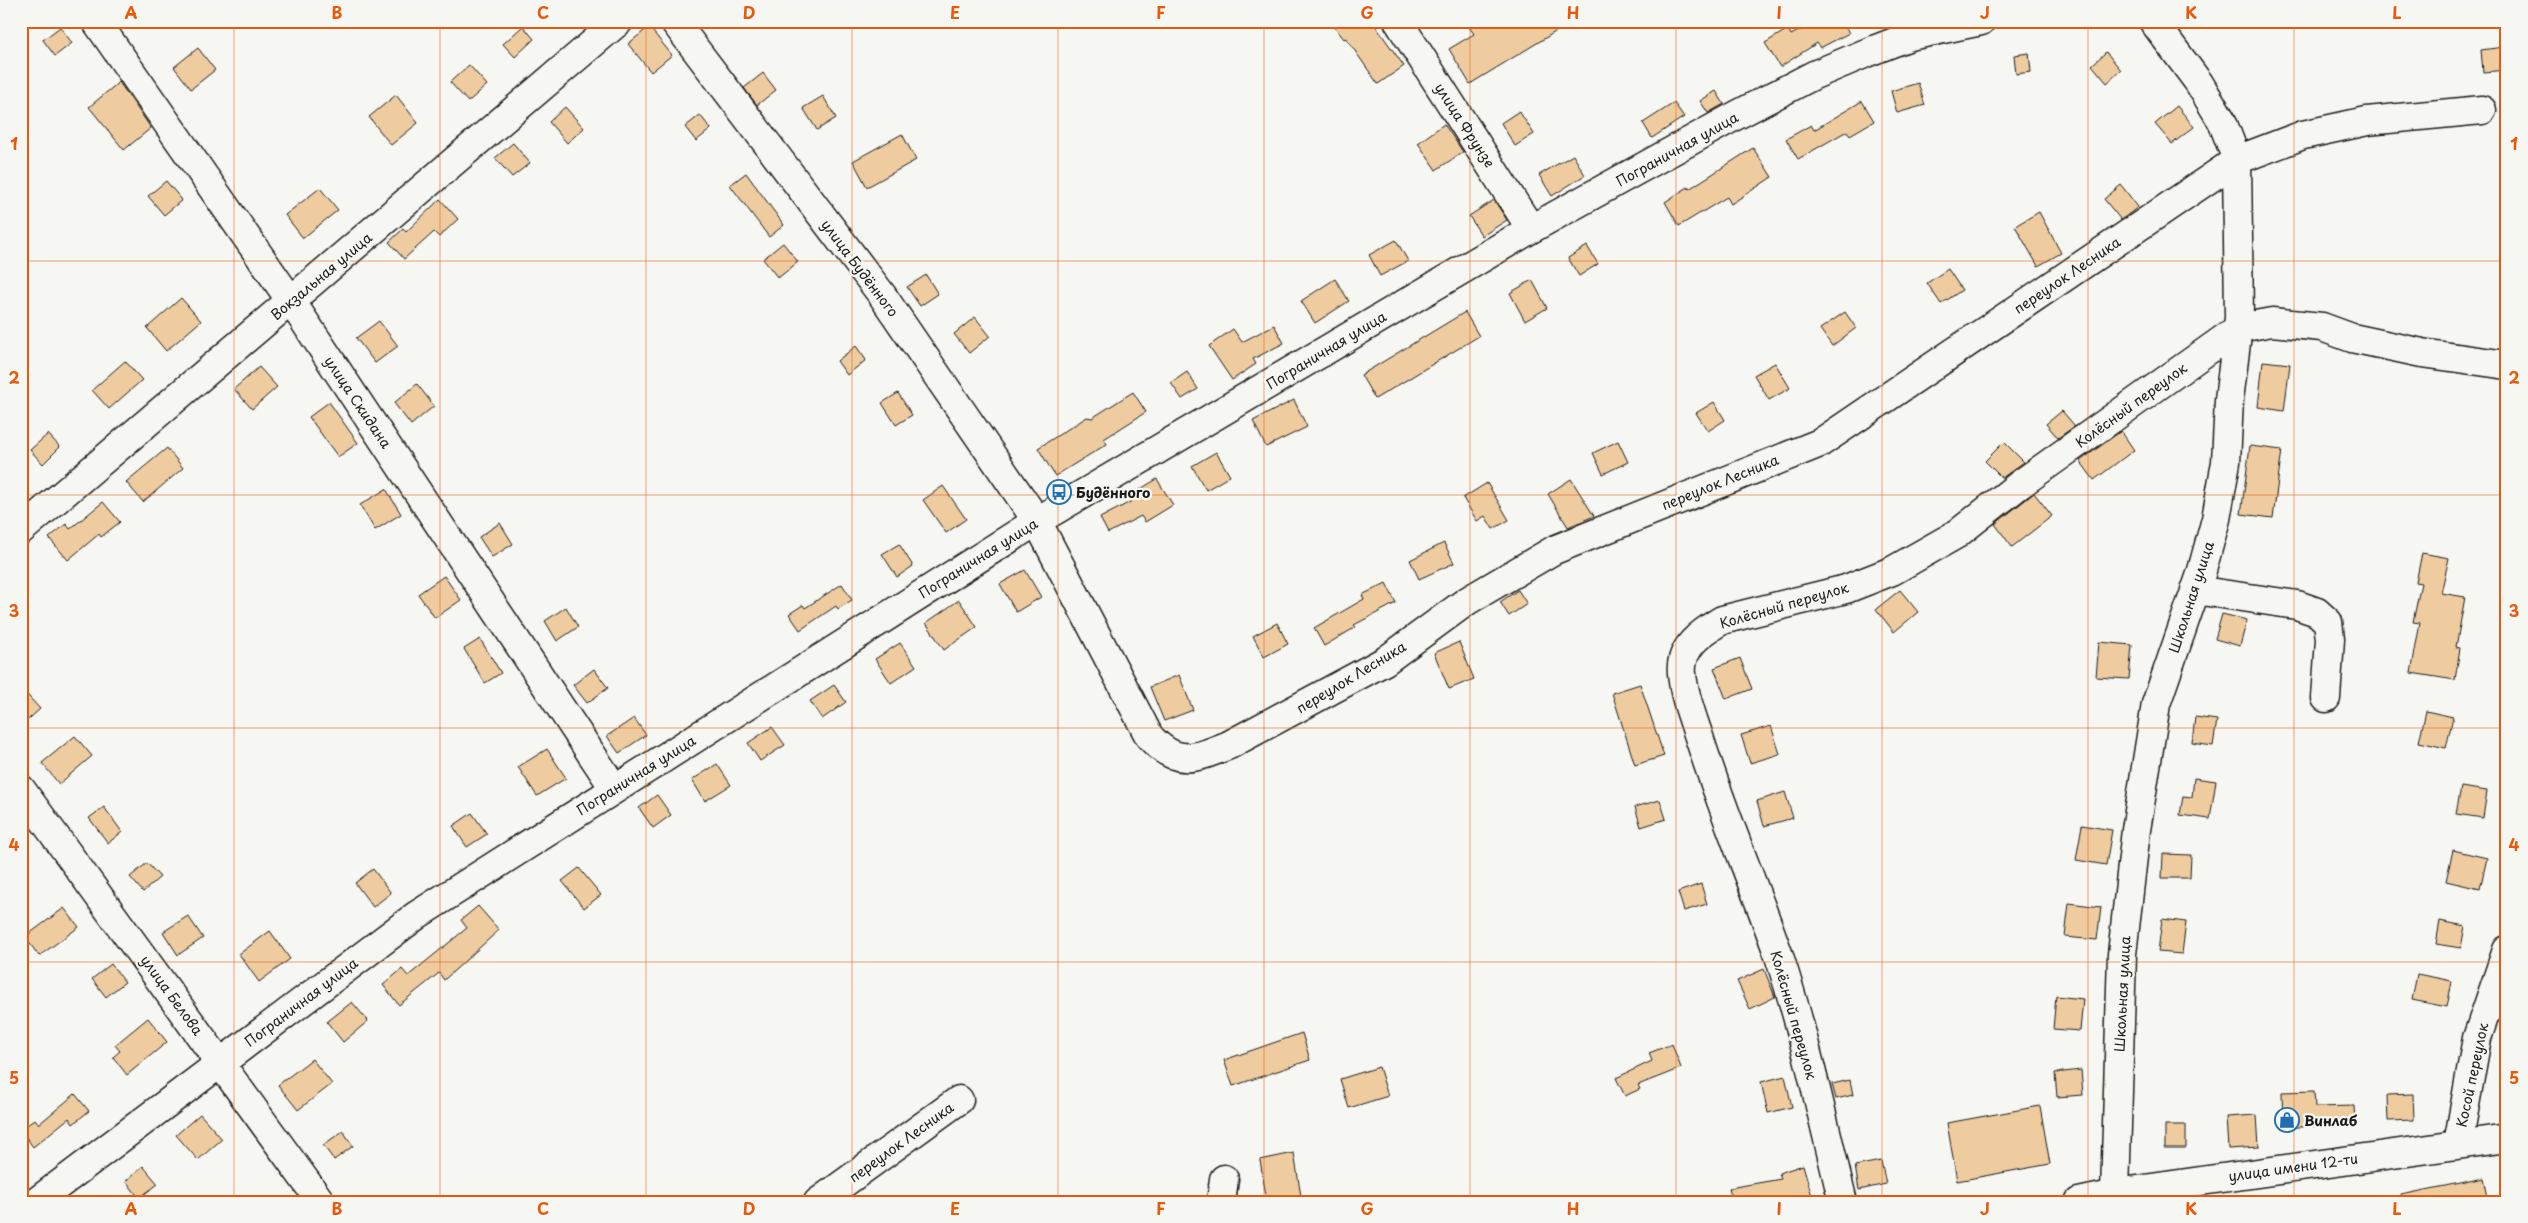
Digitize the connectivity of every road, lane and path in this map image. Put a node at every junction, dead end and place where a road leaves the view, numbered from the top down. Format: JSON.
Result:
{"nodes":[{"id":1,"x":96,"y":21,"type":"edge"},
{"id":2,"x":619,"y":21,"type":"edge"},
{"id":3,"x":674,"y":21,"type":"edge"},
{"id":4,"x":1398,"y":21,"type":"edge"},
{"id":5,"x":1981,"y":21,"type":"edge"},
{"id":6,"x":2153,"y":21,"type":"edge"},
{"id":7,"x":2482,"y":110,"type":"dead end"},
{"id":8,"x":2237,"y":160,"type":"junction"},
{"id":9,"x":1532,"y":229,"type":"junction"},
{"id":10,"x":292,"y":301,"type":"junction"},
{"id":11,"x":2239,"y":328,"type":"junction"},
{"id":12,"x":2507,"y":365,"type":"edge"},
{"id":13,"x":1037,"y":520,"type":"junction"},
{"id":14,"x":21,"y":530,"type":"edge"},
{"id":15,"x":2195,"y":590,"type":"junction"},
{"id":16,"x":2326,"y":698,"type":"dead end"},
{"id":17,"x":1179,"y":758,"type":"joint"},
{"id":18,"x":614,"y":788,"type":"junction"},
{"id":19,"x":21,"y":789,"type":"edge"},
{"id":20,"x":2507,"y":950,"type":"edge"},
{"id":21,"x":220,"y":1062,"type":"junction"},
{"id":22,"x":959,"y":1100,"type":"dead end"},
{"id":23,"x":2507,"y":1138,"type":"edge"},
{"id":24,"x":2458,"y":1144,"type":"junction"},
{"id":25,"x":2113,"y":1198,"type":"edge"},
{"id":26,"x":36,"y":1202,"type":"edge"},
{"id":27,"x":321,"y":1202,"type":"edge"},
{"id":28,"x":818,"y":1202,"type":"edge"},
{"id":29,"x":1843,"y":1202,"type":"edge"},
{"id":30,"x":2080,"y":1202,"type":"edge"}],
"edges":[{"from":1,"to":10,"type":"street","name":"улица Скидана"},
{"from":2,"to":10,"type":"street","name":"Вокзальная улица"},
{"from":3,"to":13,"type":"street","name":"улица Будённого"},
{"from":4,"to":9,"type":"street","name":"улица Фрунзе"},
{"from":5,"to":9,"type":"street","name":"Пограничная улица"},
{"from":6,"to":8,"type":"street","name":"Школьная улица"},
{"from":7,"to":8,"type":"street","name":"переулок Лесника"},
{"from":8,"to":11,"type":"street","name":"Школьная улица"},
{"from":8,"to":17,"type":"street","name":"переулок Лесника"},
{"from":9,"to":13,"type":"street","name":"Пограничная улица"},
{"from":10,"to":14,"type":"street","name":"Вокзальная улица"},
{"from":10,"to":18,"type":"street","name":"улица Скидана"},
{"from":11,"to":12,"type":"street"},
{"from":11,"to":15,"type":"street","name":"Школьная улица"},
{"from":11,"to":29,"type":"street","name":"Колёсный переулок"},
{"from":13,"to":17,"type":"street","name":"улица Будённого"},
{"from":13,"to":18,"type":"street","name":"Пограничная улица"},
{"from":15,"to":16,"type":"street"},
{"from":15,"to":25,"type":"street","name":"Школьная улица"},
{"from":18,"to":21,"type":"street","name":"Пограничная улица"},
{"from":19,"to":21,"type":"street","name":"улица Белова"},
{"from":20,"to":24,"type":"street","name":"Косой переулок"},
{"from":21,"to":26,"type":"street","name":"Пограничная улица"},
{"from":21,"to":27,"type":"street","name":"улица Белова"},
{"from":22,"to":28,"type":"street","name":"переулок Лесника"},
{"from":23,"to":24,"type":"street","name":"улица имени 12-ти"},
{"from":24,"to":25,"type":"street","name":"улица имени 12-ти"},
{"from":25,"to":30,"type":"street","name":"улица имени 12-ти"}]}
